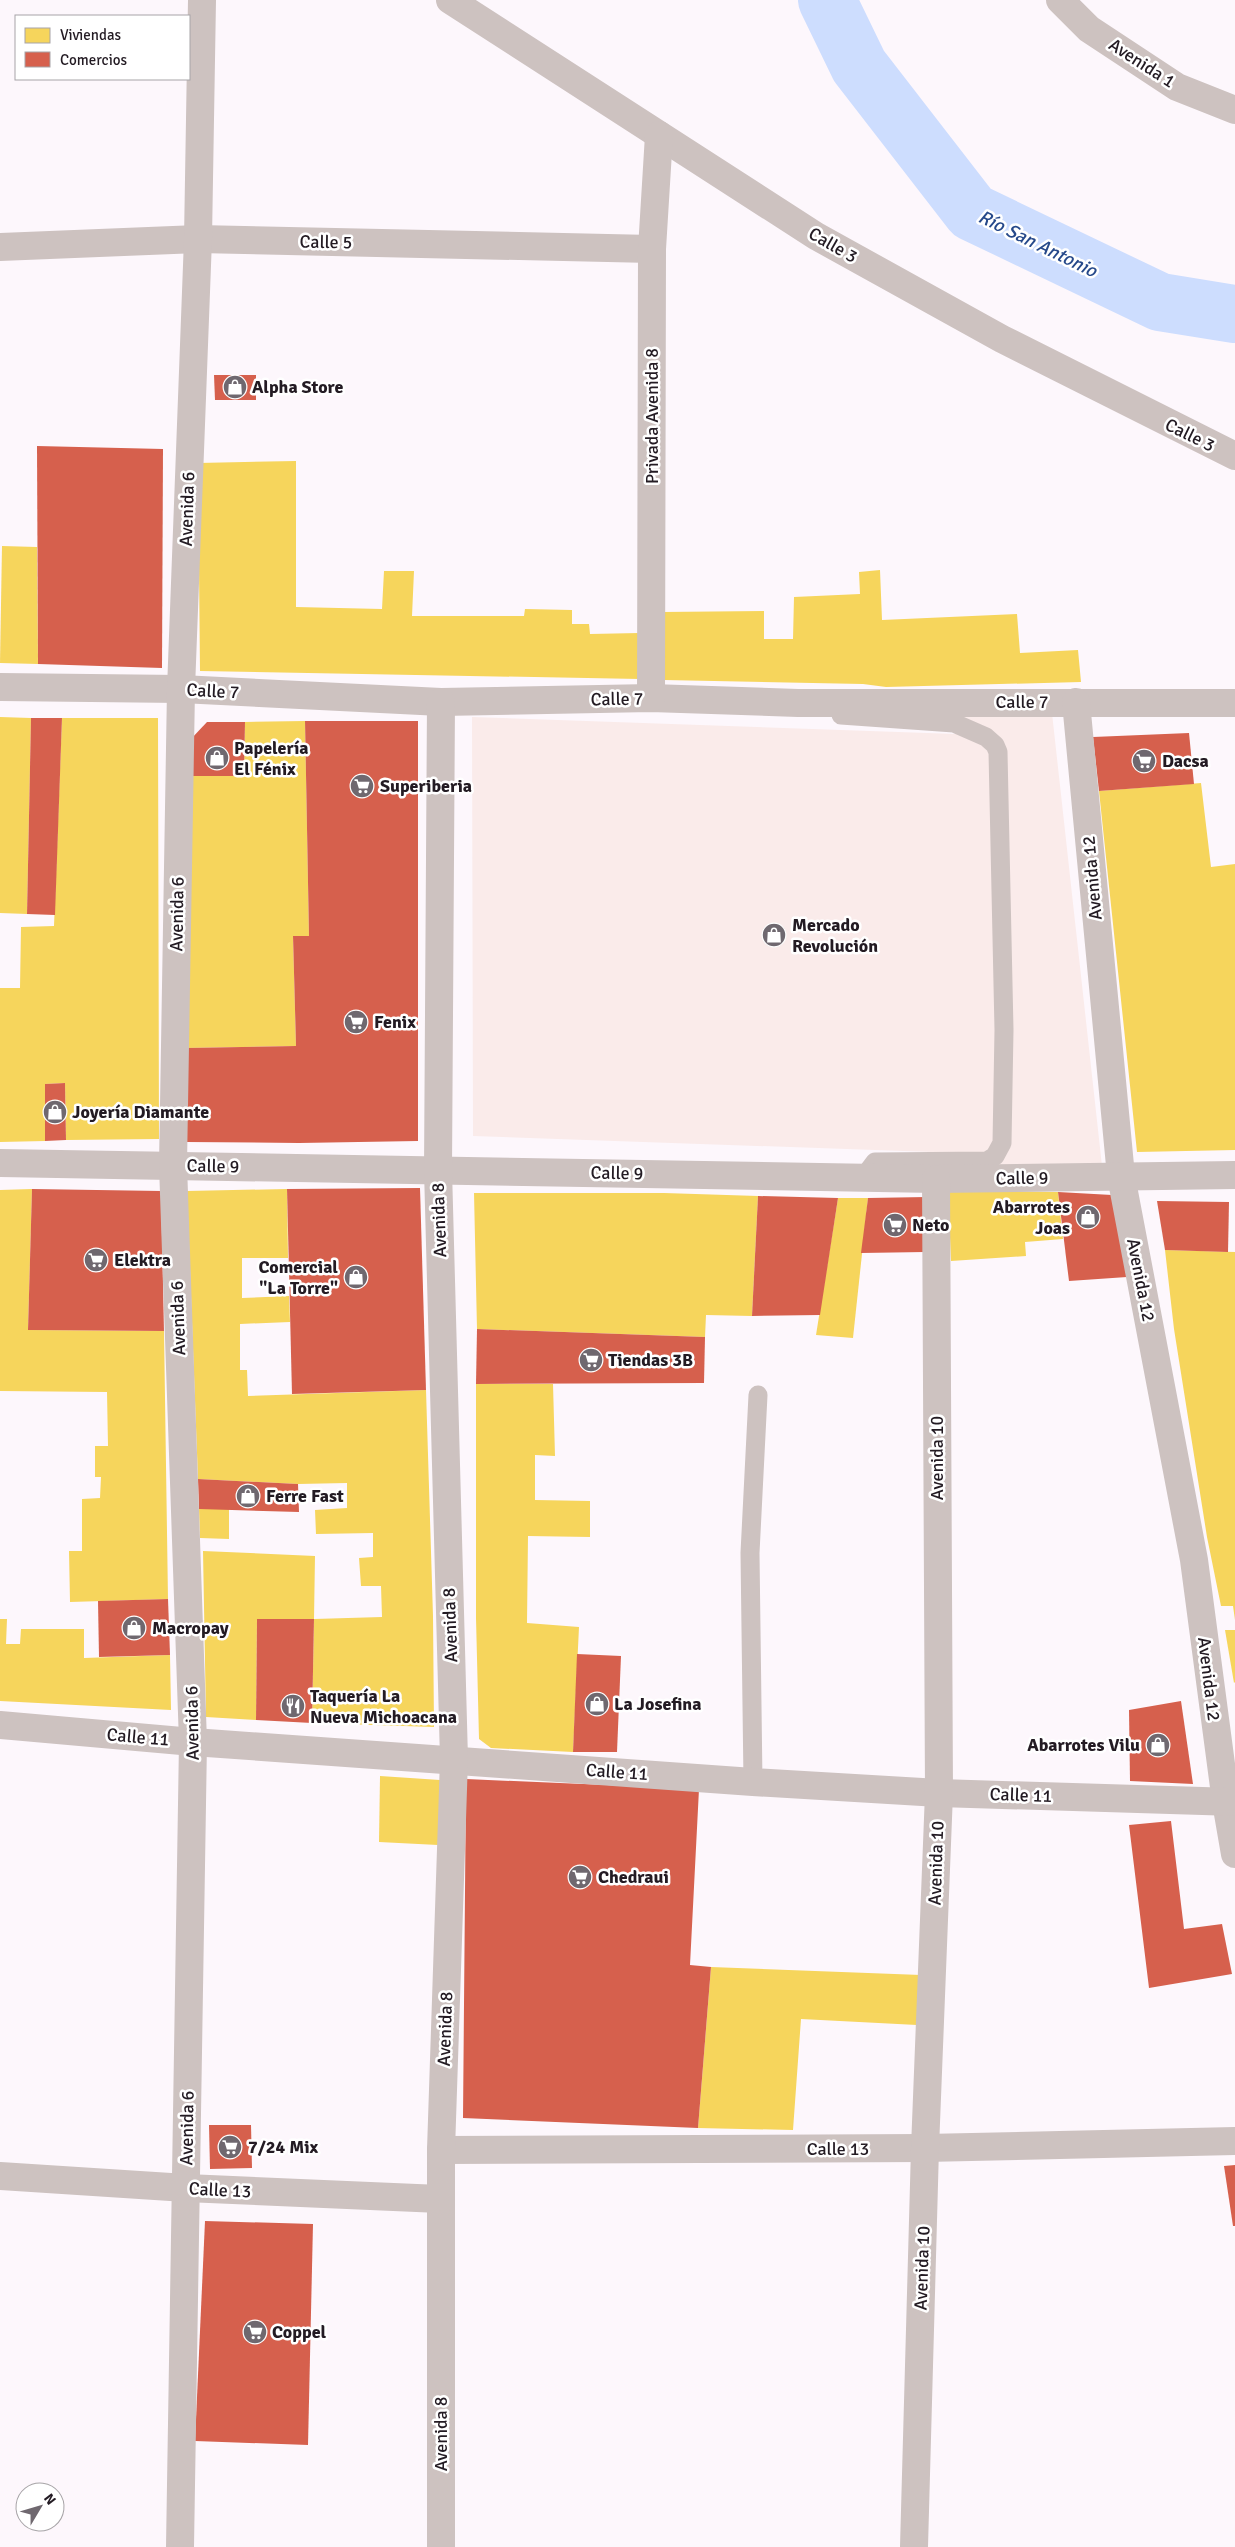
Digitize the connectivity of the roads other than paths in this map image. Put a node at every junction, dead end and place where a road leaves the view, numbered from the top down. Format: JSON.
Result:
{"nodes":[{"id":1,"x":202,"y":0,"type":"edge"},
{"id":2,"x":450,"y":0,"type":"edge"},
{"id":3,"x":1060,"y":0,"type":"edge"},
{"id":4,"x":1235,"y":110,"type":"edge"},
{"id":5,"x":659,"y":135,"type":"junction"},
{"id":6,"x":198,"y":239,"type":"junction"},
{"id":7,"x":0,"y":247,"type":"edge"},
{"id":8,"x":652,"y":250,"type":"junction"},
{"id":9,"x":1235,"y":456,"type":"edge"},
{"id":10,"x":0,"y":687,"type":"edge"},
{"id":11,"x":180,"y":690,"type":"junction"},
{"id":12,"x":651,"y":698,"type":"junction"},
{"id":13,"x":441,"y":702,"type":"junction"},
{"id":14,"x":1076,"y":702,"type":"junction"},
{"id":15,"x":798,"y":703,"type":"junction"},
{"id":16,"x":1235,"y":703,"type":"edge"},
{"id":17,"x":0,"y":1163,"type":"edge"},
{"id":18,"x":173,"y":1165,"type":"junction"},
{"id":19,"x":438,"y":1170,"type":"junction"},
{"id":20,"x":1235,"y":1175,"type":"edge"},
{"id":21,"x":1121,"y":1176,"type":"junction"},
{"id":22,"x":863,"y":1178,"type":"junction"},
{"id":23,"x":936,"y":1179,"type":"junction"},
{"id":24,"x":758,"y":1395,"type":"dead end"},
{"id":25,"x":0,"y":1725,"type":"edge"},
{"id":26,"x":193,"y":1742,"type":"junction"},
{"id":27,"x":454,"y":1759,"type":"junction"},
{"id":28,"x":753,"y":1782,"type":"junction"},
{"id":29,"x":939,"y":1793,"type":"junction"},
{"id":30,"x":1230,"y":1802,"type":"edge"},
{"id":31,"x":1235,"y":1854,"type":"edge"},
{"id":32,"x":1235,"y":2141,"type":"edge"},
{"id":33,"x":926,"y":2148,"type":"junction"},
{"id":34,"x":441,"y":2150,"type":"junction"},
{"id":35,"x":0,"y":2176,"type":"edge"},
{"id":36,"x":186,"y":2188,"type":"junction"},
{"id":37,"x":440,"y":2199,"type":"junction"},
{"id":38,"x":180,"y":2547,"type":"edge"},
{"id":39,"x":441,"y":2547,"type":"edge"},
{"id":40,"x":914,"y":2547,"type":"edge"}],
"edges":[{"from":1,"to":6,"type":"street","name":"Avenida 6"},
{"from":2,"to":5,"type":"street","name":"Calle 3"},
{"from":3,"to":4,"type":"street","name":"Avenida 1"},
{"from":5,"to":8,"type":"street","name":"Privada Avenida 8"},
{"from":5,"to":9,"type":"street","name":"Calle 3"},
{"from":6,"to":7,"type":"street","name":"Calle 5"},
{"from":6,"to":8,"type":"street","name":"Calle 5"},
{"from":6,"to":11,"type":"street","name":"Avenida 6"},
{"from":8,"to":12,"type":"street","name":"Privada Avenida 8"},
{"from":10,"to":11,"type":"street","name":"Calle 7"},
{"from":11,"to":13,"type":"street","name":"Calle 7"},
{"from":11,"to":18,"type":"street","name":"Avenida 6"},
{"from":12,"to":13,"type":"street","name":"Calle 7"},
{"from":12,"to":15,"type":"street","name":"Calle 7"},
{"from":13,"to":19,"type":"street","name":"Avenida 8"},
{"from":14,"to":15,"type":"street","name":"Calle 7"},
{"from":14,"to":16,"type":"street","name":"Calle 7"},
{"from":14,"to":21,"type":"street","name":"Avenida 12"},
{"from":15,"to":22,"type":"lane"},
{"from":17,"to":18,"type":"street","name":"Calle 9"},
{"from":18,"to":19,"type":"street","name":"Calle 9"},
{"from":18,"to":26,"type":"street","name":"Avenida 6"},
{"from":19,"to":22,"type":"street","name":"Calle 9"},
{"from":19,"to":27,"type":"street","name":"Avenida 8"},
{"from":20,"to":21,"type":"street","name":"Calle 9"},
{"from":21,"to":23,"type":"street","name":"Calle 9"},
{"from":21,"to":30,"type":"street","name":"Avenida 12"},
{"from":22,"to":23,"type":"street","name":"Calle 9"},
{"from":23,"to":29,"type":"street","name":"Avenida 10"},
{"from":24,"to":28,"type":"lane"},
{"from":25,"to":26,"type":"street","name":"Calle 11"},
{"from":26,"to":27,"type":"street","name":"Calle 11"},
{"from":26,"to":36,"type":"street","name":"Avenida 6"},
{"from":27,"to":28,"type":"street","name":"Calle 11"},
{"from":27,"to":34,"type":"street","name":"Avenida 8"},
{"from":28,"to":29,"type":"street","name":"Calle 11"},
{"from":29,"to":30,"type":"street","name":"Calle 11"},
{"from":29,"to":33,"type":"street","name":"Avenida 10"},
{"from":30,"to":31,"type":"street","name":"Avenida 12"},
{"from":32,"to":33,"type":"street","name":"Calle 13"},
{"from":33,"to":34,"type":"street","name":"Calle 13"},
{"from":33,"to":40,"type":"street","name":"Avenida 10"},
{"from":34,"to":37,"type":"street","name":"Avenida 8"},
{"from":35,"to":36,"type":"street","name":"Calle 13"},
{"from":36,"to":37,"type":"street","name":"Calle 13"},
{"from":36,"to":38,"type":"street","name":"Avenida 6"},
{"from":37,"to":39,"type":"street","name":"Avenida 8"}]}
